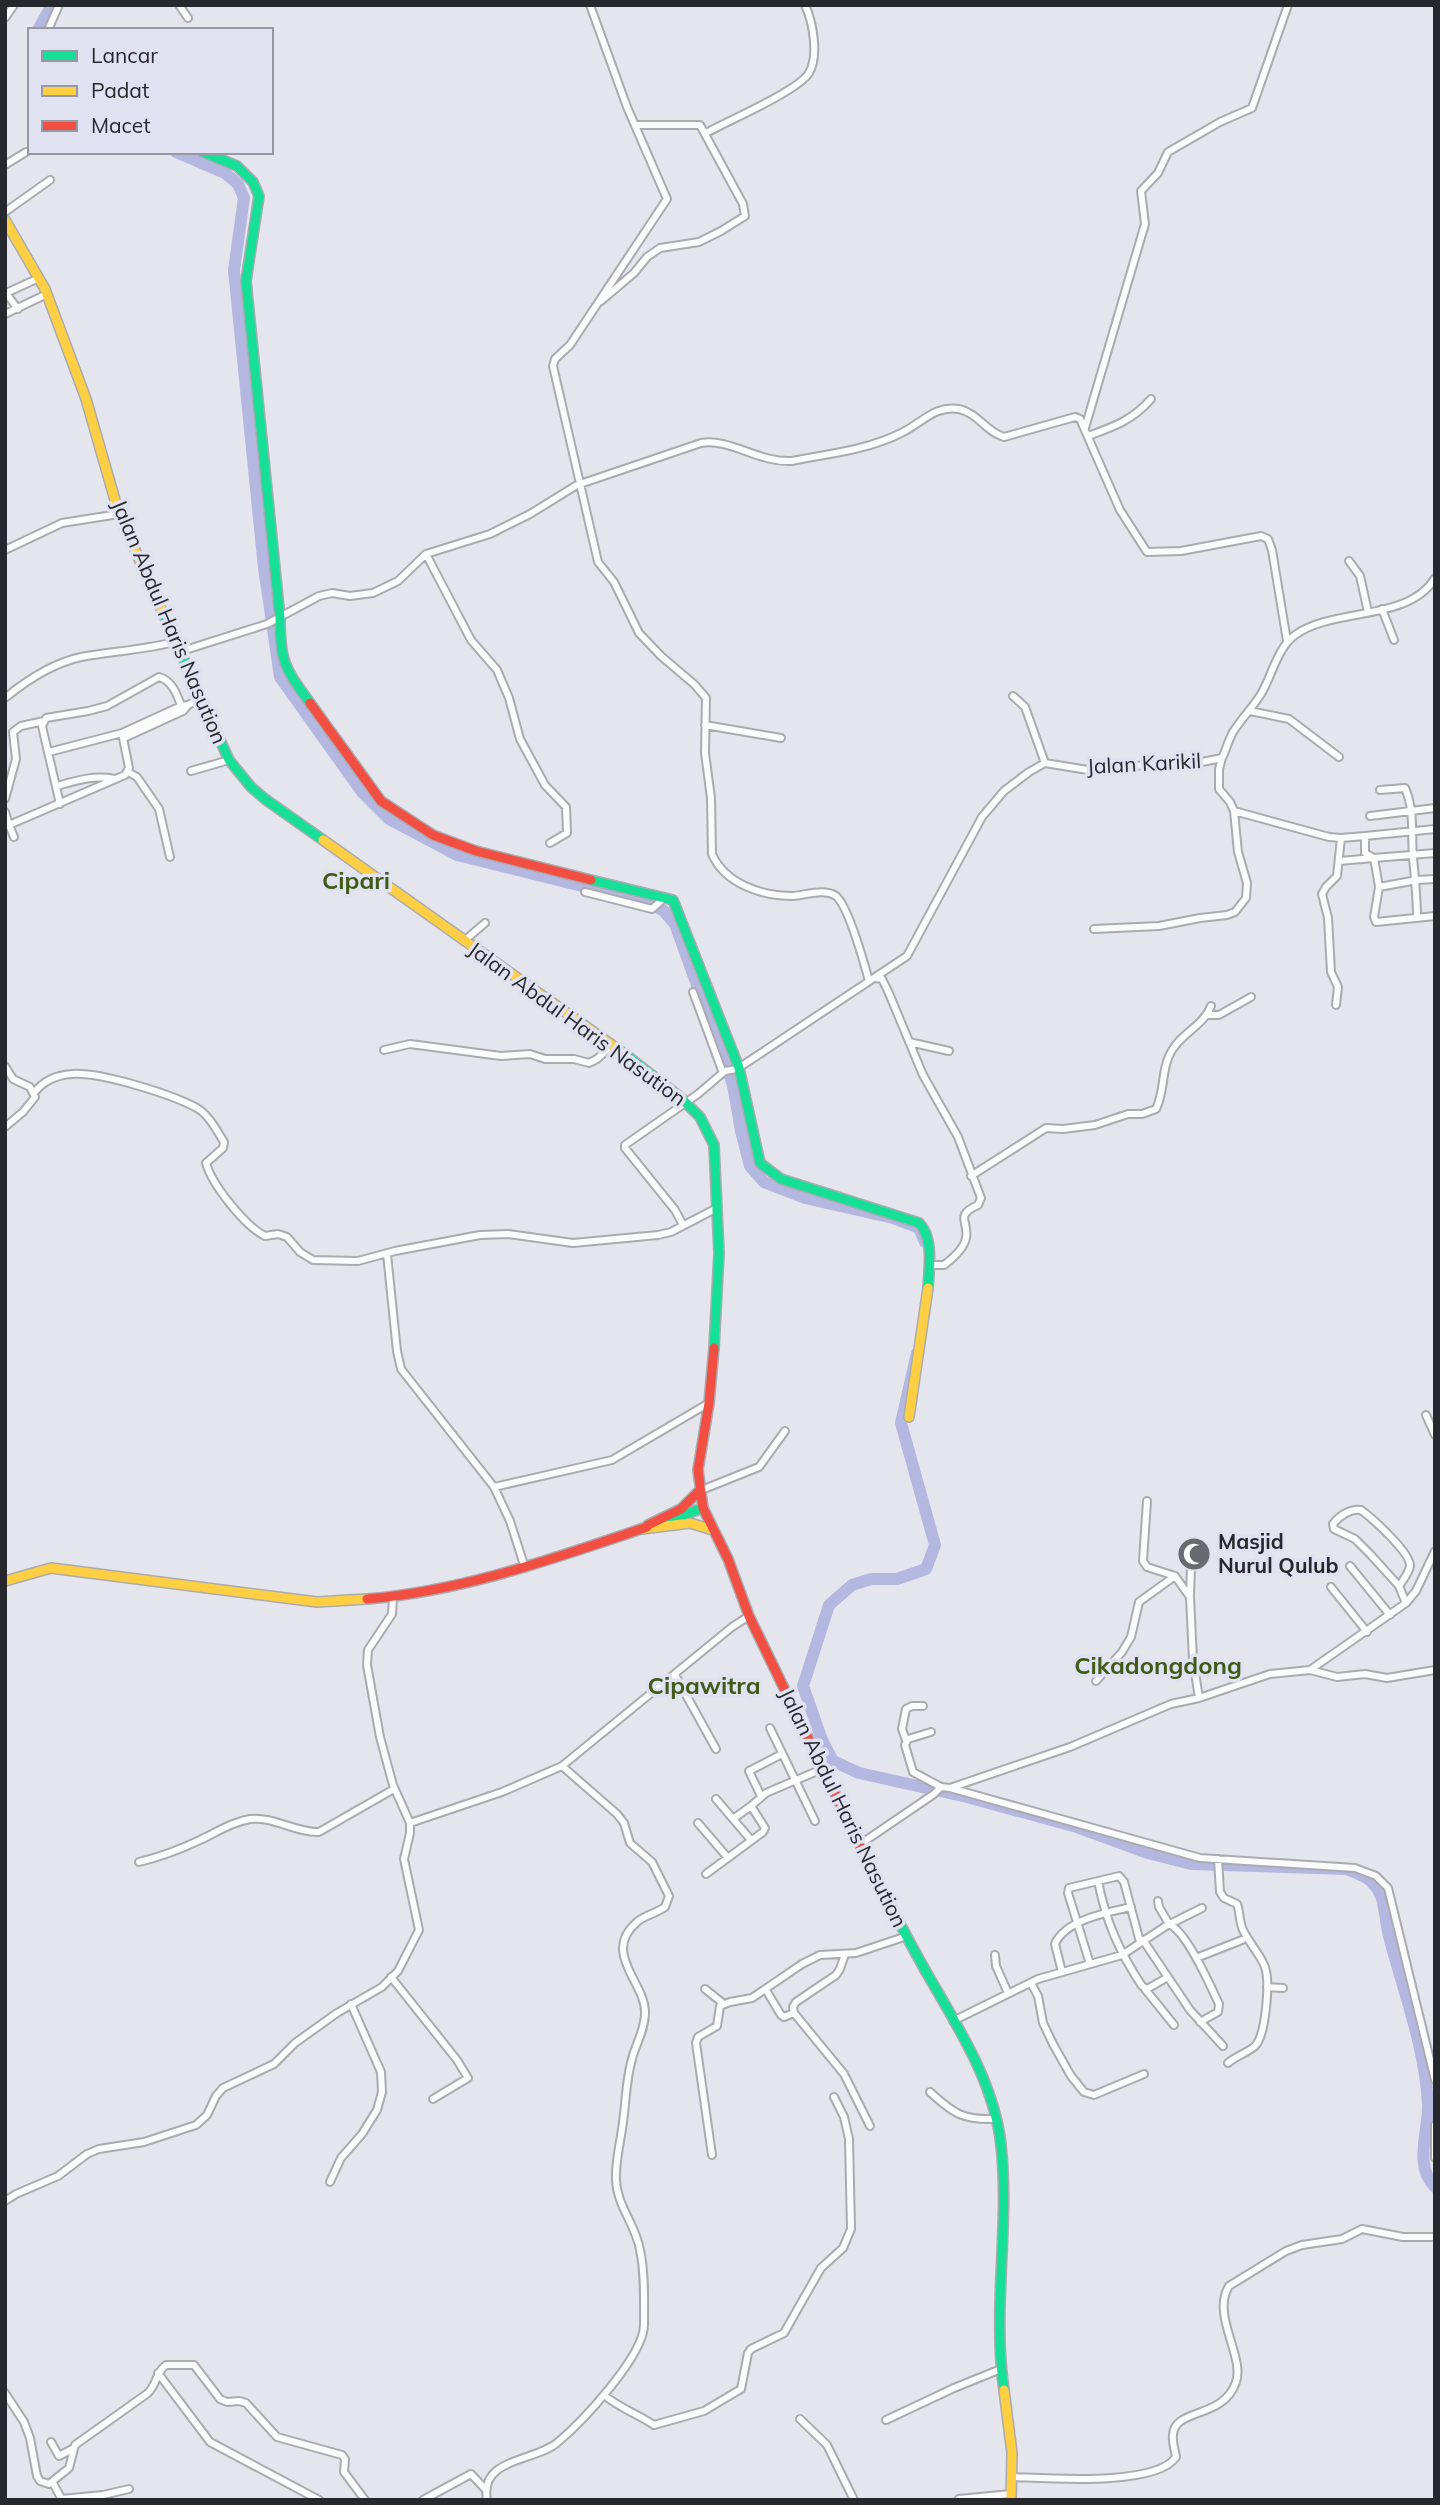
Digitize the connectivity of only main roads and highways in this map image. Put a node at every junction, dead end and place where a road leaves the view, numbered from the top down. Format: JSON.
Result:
{"nodes":[{"id":1,"x":208,"y":154,"type":"edge"},
{"id":2,"x":5,"y":220,"type":"edge"},
{"id":3,"x":909,"y":1417,"type":"dead end"},
{"id":4,"x":699,"y":1491,"type":"junction"},
{"id":5,"x":704,"y":1508,"type":"junction"},
{"id":6,"x":642,"y":1529,"type":"junction"},
{"id":7,"x":713,"y":1530,"type":"junction"},
{"id":8,"x":5,"y":1581,"type":"edge"},
{"id":9,"x":1011,"y":2497,"type":"edge"}],
"edges":[{"from":1,"to":3,"type":"main road"},
{"from":2,"to":4,"type":"main road","name":"Jalan Abdul Haris Nasution"},
{"from":4,"to":5,"type":"main road","name":"Jalan Abdul Haris Nasution"},
{"from":4,"to":6,"type":"main road"},
{"from":5,"to":6,"type":"main road"},
{"from":5,"to":7,"type":"main road","name":"Jalan Abdul Haris Nasution"},
{"from":6,"to":7,"type":"main road"},
{"from":6,"to":8,"type":"main road"},
{"from":7,"to":9,"type":"main road","name":"Jalan Abdul Haris Nasution"}]}
